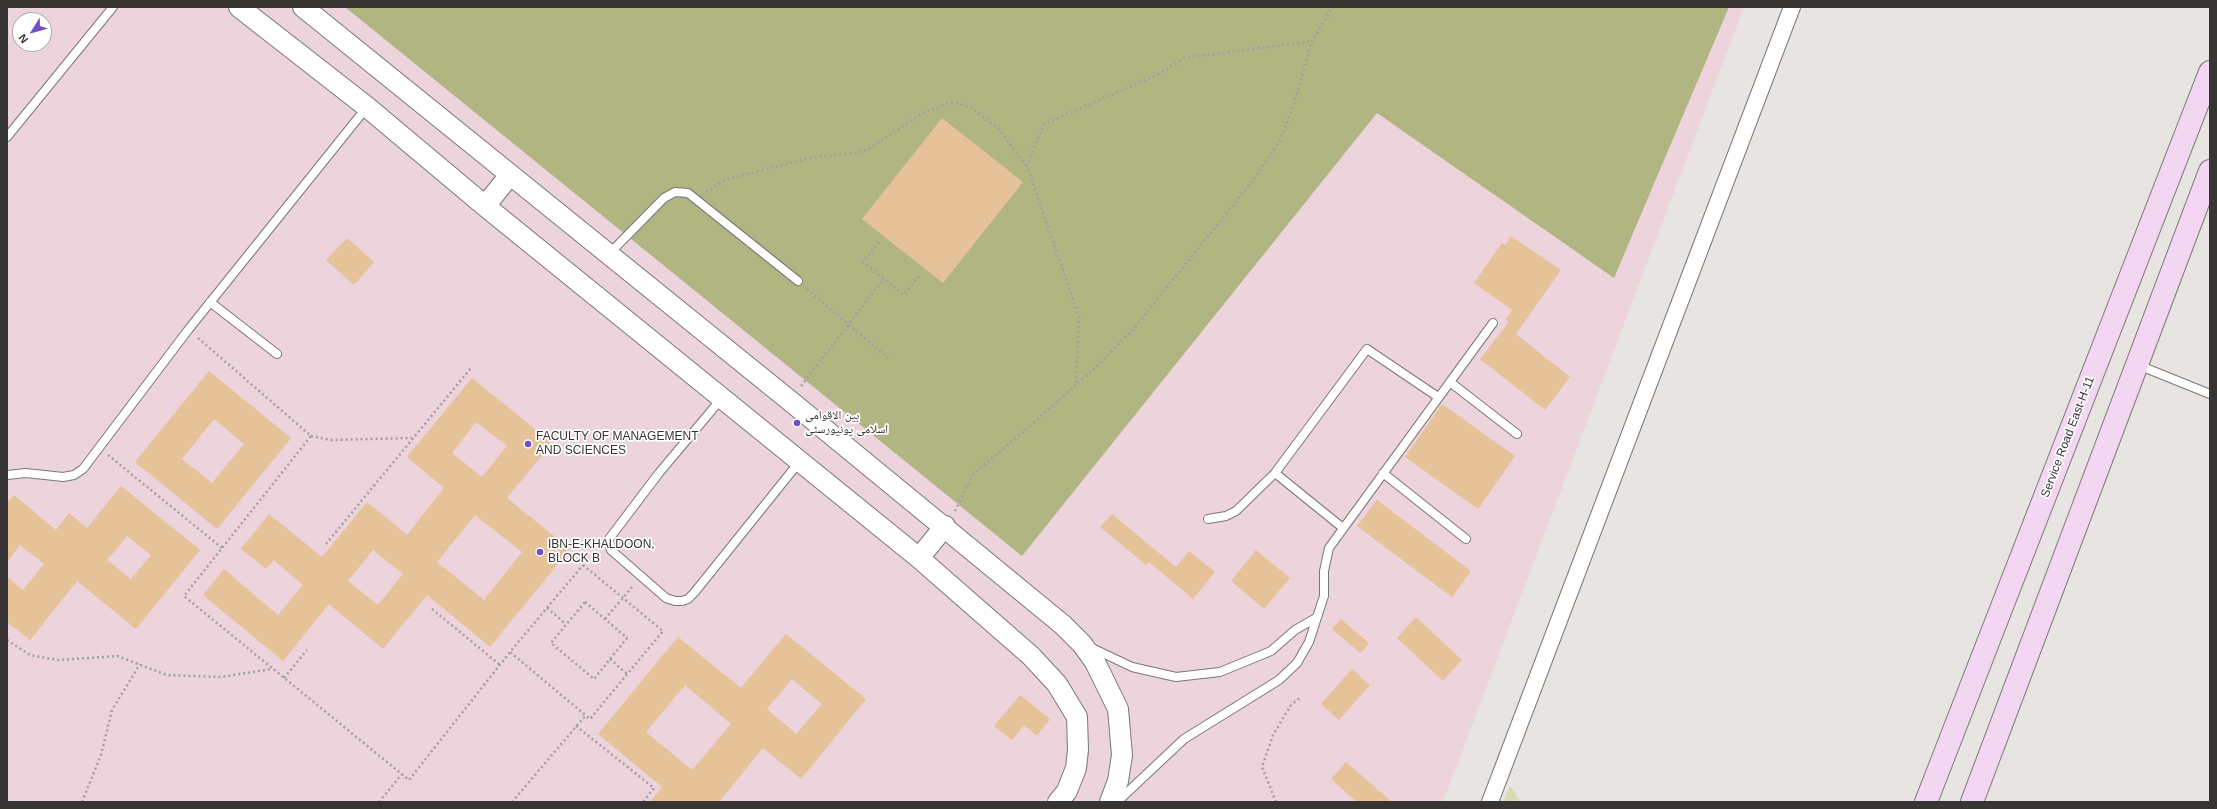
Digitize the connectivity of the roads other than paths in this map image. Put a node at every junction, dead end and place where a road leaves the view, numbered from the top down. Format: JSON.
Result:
{"nodes":[{"id":1,"x":113,"y":7,"type":"edge"},
{"id":2,"x":239,"y":7,"type":"edge"},
{"id":3,"x":303,"y":7,"type":"edge"},
{"id":4,"x":1792,"y":7,"type":"edge"},
{"id":5,"x":2210,"y":72,"type":"edge"},
{"id":6,"x":367,"y":107,"type":"junction"},
{"id":7,"x":7,"y":136,"type":"edge"},
{"id":8,"x":2210,"y":171,"type":"edge"},
{"id":9,"x":510,"y":175,"type":"junction"},
{"id":10,"x":485,"y":206,"type":"junction"},
{"id":11,"x":609,"y":254,"type":"junction"},
{"id":12,"x":798,"y":281,"type":"road end"},
{"id":13,"x":210,"y":302,"type":"junction"},
{"id":14,"x":1493,"y":323,"type":"dead end"},
{"id":15,"x":277,"y":354,"type":"dead end"},
{"id":16,"x":2137,"y":364,"type":"junction"},
{"id":17,"x":1450,"y":382,"type":"junction"},
{"id":18,"x":2210,"y":394,"type":"edge"},
{"id":19,"x":1438,"y":397,"type":"junction"},
{"id":20,"x":722,"y":398,"type":"junction"},
{"id":21,"x":1517,"y":434,"type":"dead end"},
{"id":22,"x":800,"y":461,"type":"junction"},
{"id":23,"x":1275,"y":473,"type":"junction"},
{"id":24,"x":1382,"y":473,"type":"junction"},
{"id":25,"x":7,"y":475,"type":"edge"},
{"id":26,"x":1208,"y":519,"type":"dead end"},
{"id":27,"x":945,"y":526,"type":"junction"},
{"id":28,"x":1343,"y":528,"type":"junction"},
{"id":29,"x":1466,"y":539,"type":"dead end"},
{"id":30,"x":919,"y":558,"type":"junction"},
{"id":31,"x":1316,"y":618,"type":"junction"},
{"id":32,"x":1082,"y":644,"type":"junction"},
{"id":33,"x":1058,"y":802,"type":"edge"},
{"id":34,"x":1110,"y":802,"type":"edge"},
{"id":35,"x":1117,"y":802,"type":"edge"},
{"id":36,"x":1490,"y":802,"type":"edge"},
{"id":37,"x":1926,"y":802,"type":"edge"},
{"id":38,"x":1972,"y":802,"type":"edge"}],
"edges":[{"from":1,"to":7,"type":"lane"},
{"from":2,"to":6,"type":"street"},
{"from":3,"to":9,"type":"street"},
{"from":4,"to":36,"type":"street"},
{"from":5,"to":37,"type":"main road","name":"Service Road East-H-11"},
{"from":6,"to":10,"type":"street"},
{"from":6,"to":13,"type":"lane"},
{"from":8,"to":16,"type":"main road"},
{"from":9,"to":10,"type":"street"},
{"from":9,"to":11,"type":"street"},
{"from":10,"to":20,"type":"street"},
{"from":11,"to":12,"type":"lane"},
{"from":11,"to":27,"type":"street"},
{"from":13,"to":15,"type":"lane"},
{"from":13,"to":25,"type":"lane"},
{"from":14,"to":17,"type":"lane"},
{"from":16,"to":18,"type":"lane"},
{"from":16,"to":38,"type":"main road"},
{"from":17,"to":19,"type":"lane"},
{"from":17,"to":21,"type":"lane"},
{"from":19,"to":23,"type":"lane"},
{"from":19,"to":24,"type":"lane"},
{"from":20,"to":22,"type":"street"},
{"from":20,"to":22,"type":"lane"},
{"from":22,"to":30,"type":"street"},
{"from":23,"to":26,"type":"lane"},
{"from":23,"to":28,"type":"lane"},
{"from":24,"to":28,"type":"lane"},
{"from":24,"to":29,"type":"lane"},
{"from":27,"to":30,"type":"street"},
{"from":27,"to":32,"type":"street"},
{"from":28,"to":31,"type":"lane"},
{"from":30,"to":33,"type":"street"},
{"from":31,"to":32,"type":"lane"},
{"from":31,"to":35,"type":"lane"},
{"from":32,"to":34,"type":"street"}]}
